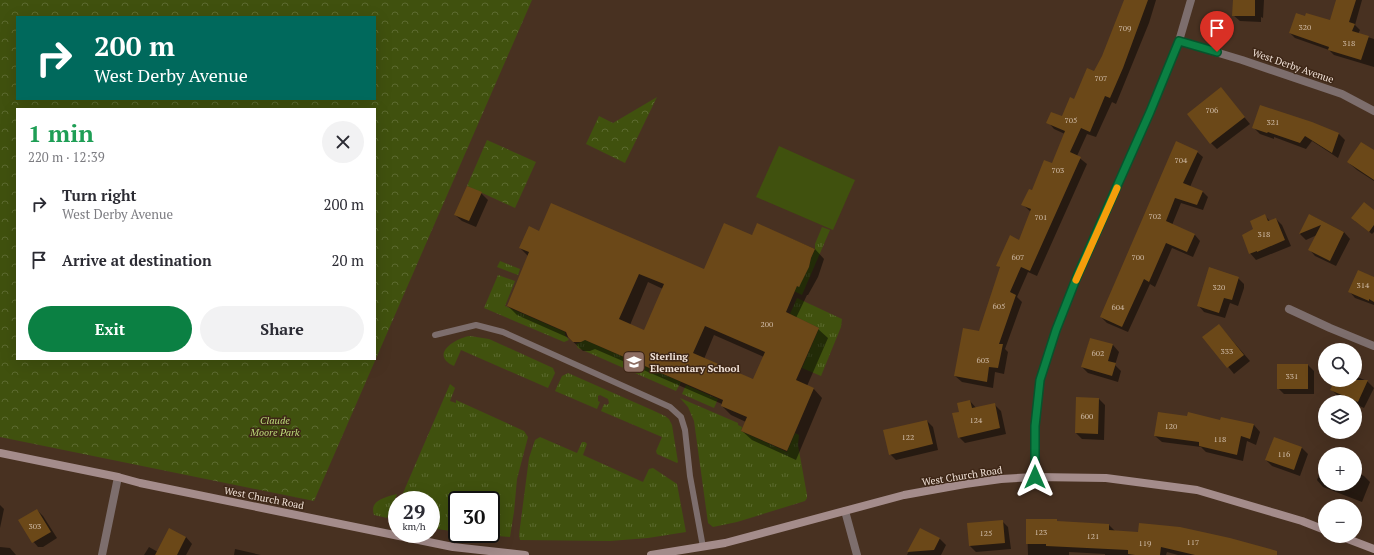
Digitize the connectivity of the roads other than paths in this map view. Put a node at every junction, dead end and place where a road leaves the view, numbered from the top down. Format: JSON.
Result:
{"nodes":[{"id":1,"x":1191,"y":0,"type":"edge"},
{"id":2,"x":1179,"y":41,"type":"junction"},
{"id":3,"x":1374,"y":111,"type":"edge"},
{"id":4,"x":1290,"y":309,"type":"dead end"},
{"id":5,"x":435,"y":335,"type":"dead end"},
{"id":6,"x":1374,"y":346,"type":"edge"},
{"id":7,"x":0,"y":453,"type":"edge"},
{"id":8,"x":118,"y":477,"type":"junction"},
{"id":9,"x":1035,"y":477,"type":"junction"},
{"id":10,"x":845,"y":511,"type":"junction"},
{"id":11,"x":1318,"y":527,"type":"edge"},
{"id":12,"x":1358,"y":543,"type":"edge"},
{"id":13,"x":703,"y":547,"type":"junction"},
{"id":14,"x":1374,"y":549,"type":"edge"},
{"id":15,"x":102,"y":555,"type":"edge"},
{"id":16,"x":525,"y":555,"type":"edge"},
{"id":17,"x":651,"y":555,"type":"edge"},
{"id":18,"x":857,"y":555,"type":"edge"}],
"edges":[{"from":1,"to":2,"type":"street"},
{"from":2,"to":3,"type":"street","name":"West Derby Avenue"},
{"from":2,"to":9,"type":"street"},
{"from":4,"to":6,"type":"street"},
{"from":5,"to":13,"type":"lane"},
{"from":7,"to":8,"type":"main road","name":"West Church Road"},
{"from":8,"to":15,"type":"street"},
{"from":8,"to":16,"type":"main road","name":"West Church Road"},
{"from":9,"to":10,"type":"main road","name":"West Church Road"},
{"from":9,"to":11,"type":"main road","name":"West Church Road"},
{"from":10,"to":13,"type":"main road","name":"West Church Road"},
{"from":10,"to":18,"type":"street"},
{"from":12,"to":14,"type":"main road"},
{"from":13,"to":17,"type":"main road","name":"West Church Road"}]}
